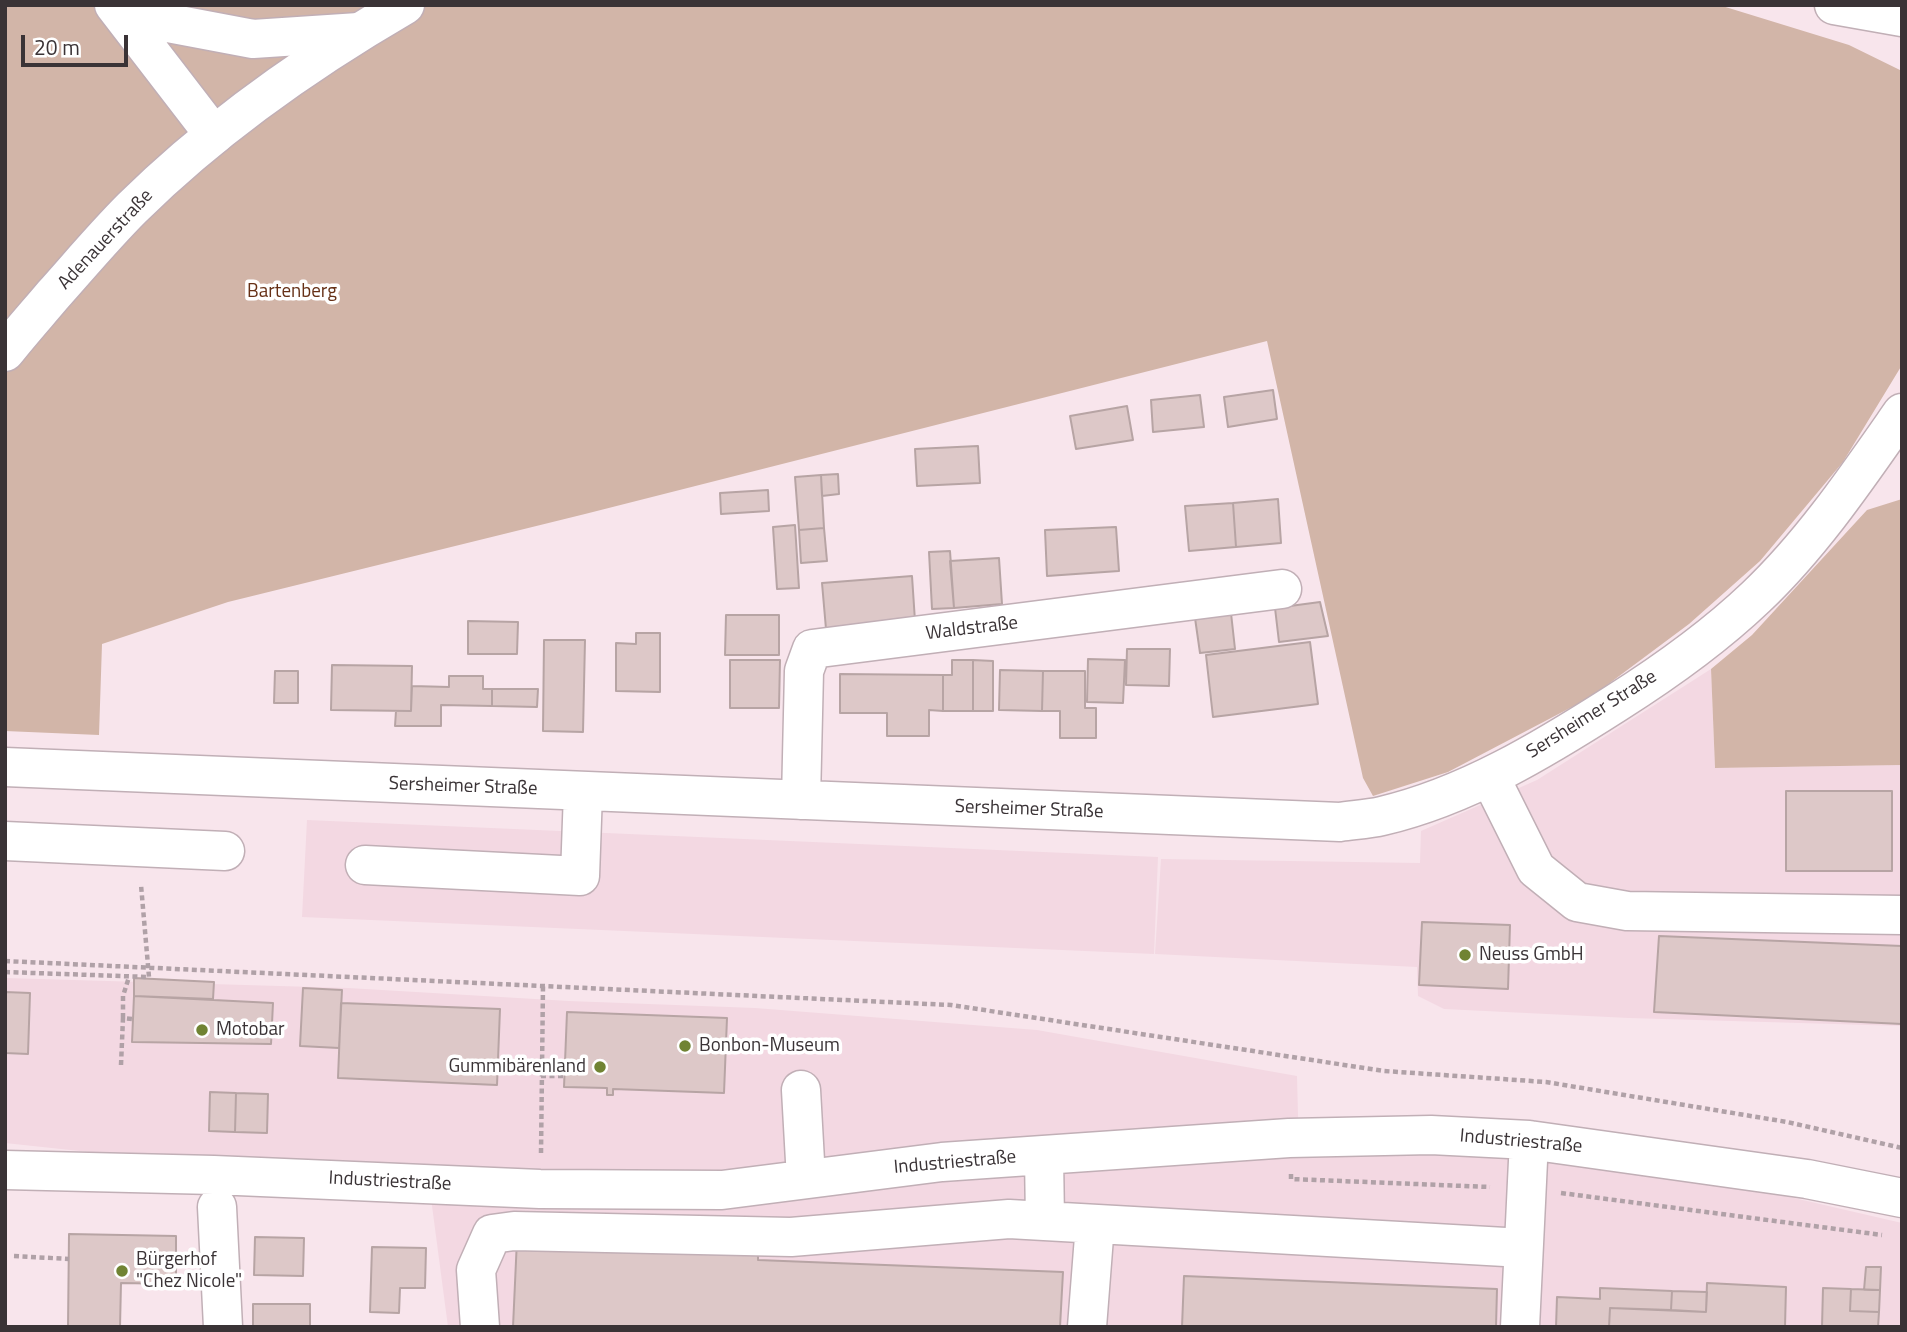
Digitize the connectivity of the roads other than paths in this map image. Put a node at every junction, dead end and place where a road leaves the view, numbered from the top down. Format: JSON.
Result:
{"nodes":[{"id":1,"x":117,"y":5,"type":"edge"},
{"id":2,"x":405,"y":5,"type":"edge"},
{"id":3,"x":1834,"y":5,"type":"edge"},
{"id":4,"x":1894,"y":22,"type":"edge"},
{"id":5,"x":359,"y":32,"type":"junction"},
{"id":6,"x":214,"y":135,"type":"junction"},
{"id":7,"x":5,"y":352,"type":"edge"},
{"id":8,"x":1902,"y":414,"type":"edge"},
{"id":9,"x":1282,"y":589,"type":"dead end"},
{"id":10,"x":5,"y":767,"type":"edge"},
{"id":11,"x":1490,"y":777,"type":"junction"},
{"id":12,"x":583,"y":792,"type":"junction"},
{"id":13,"x":801,"y":800,"type":"junction"},
{"id":14,"x":5,"y":841,"type":"edge"},
{"id":15,"x":225,"y":852,"type":"dead end"},
{"id":16,"x":365,"y":865,"type":"dead end"},
{"id":17,"x":1902,"y":915,"type":"edge"},
{"id":18,"x":801,"y":1090,"type":"dead end"},
{"id":19,"x":1528,"y":1140,"type":"junction"},
{"id":20,"x":1044,"y":1156,"type":"junction"},
{"id":21,"x":5,"y":1170,"type":"edge"},
{"id":22,"x":806,"y":1179,"type":"junction"},
{"id":23,"x":1902,"y":1198,"type":"edge"},
{"id":24,"x":217,"y":1207,"type":"dead end"},
{"id":25,"x":1045,"y":1221,"type":"junction"},
{"id":26,"x":1095,"y":1224,"type":"junction"},
{"id":27,"x":1523,"y":1248,"type":"junction"},
{"id":28,"x":223,"y":1327,"type":"edge"},
{"id":29,"x":480,"y":1327,"type":"edge"},
{"id":30,"x":1087,"y":1327,"type":"edge"},
{"id":31,"x":1520,"y":1327,"type":"edge"}],
"edges":[{"from":1,"to":5,"type":"street"},
{"from":1,"to":6,"type":"street"},
{"from":2,"to":5,"type":"street","name":"Adenauerstraße"},
{"from":3,"to":4,"type":"street"},
{"from":5,"to":6,"type":"street","name":"Adenauerstraße"},
{"from":6,"to":7,"type":"street","name":"Adenauerstraße"},
{"from":8,"to":11,"type":"street","name":"Sersheimer Straße"},
{"from":9,"to":13,"type":"street","name":"Waldstraße"},
{"from":10,"to":12,"type":"street","name":"Sersheimer Straße"},
{"from":11,"to":13,"type":"street","name":"Sersheimer Straße"},
{"from":11,"to":17,"type":"street"},
{"from":12,"to":13,"type":"street","name":"Sersheimer Straße"},
{"from":12,"to":16,"type":"street"},
{"from":14,"to":15,"type":"street"},
{"from":18,"to":22,"type":"street"},
{"from":19,"to":20,"type":"street","name":"Industriestraße"},
{"from":19,"to":23,"type":"street","name":"Industriestraße"},
{"from":19,"to":27,"type":"street"},
{"from":20,"to":22,"type":"street","name":"Industriestraße"},
{"from":20,"to":25,"type":"street"},
{"from":21,"to":22,"type":"street","name":"Industriestraße"},
{"from":24,"to":28,"type":"street"},
{"from":25,"to":26,"type":"street"},
{"from":25,"to":29,"type":"street"},
{"from":26,"to":27,"type":"street"},
{"from":26,"to":30,"type":"street"},
{"from":27,"to":31,"type":"street"}]}
